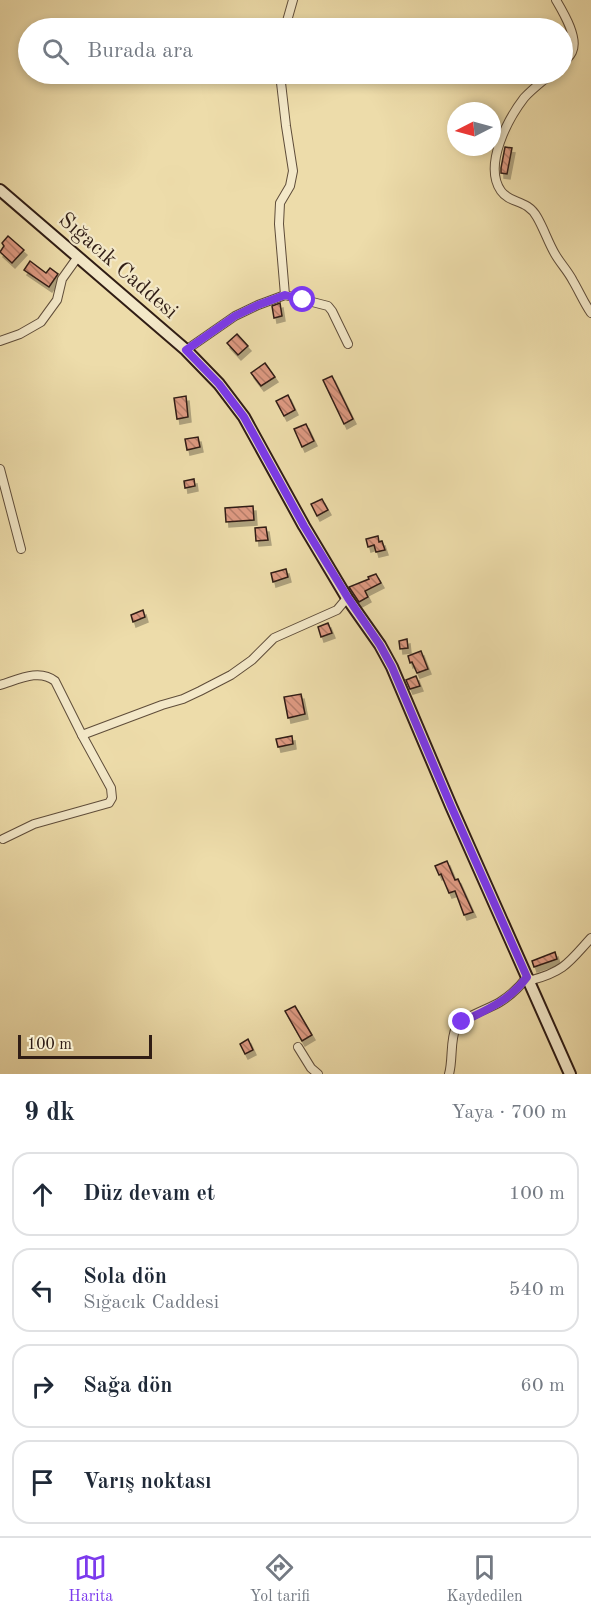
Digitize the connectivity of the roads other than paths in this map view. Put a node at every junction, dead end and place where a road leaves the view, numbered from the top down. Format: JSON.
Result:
{"nodes":[{"id":1,"x":293,"y":0,"type":"edge"},
{"id":2,"x":556,"y":0,"type":"edge"},
{"id":3,"x":288,"y":18,"type":"edge"},
{"id":4,"x":565,"y":18,"type":"edge"},
{"id":5,"x":280,"y":84,"type":"edge"},
{"id":6,"x":540,"y":84,"type":"edge"},
{"id":7,"x":0,"y":190,"type":"edge"},
{"id":8,"x":77,"y":258,"type":"junction"},
{"id":9,"x":285,"y":295,"type":"junction"},
{"id":10,"x":591,"y":313,"type":"edge"},
{"id":11,"x":0,"y":341,"type":"edge"},
{"id":12,"x":348,"y":344,"type":"dead end"},
{"id":13,"x":186,"y":350,"type":"junction"},
{"id":14,"x":0,"y":469,"type":"edge"},
{"id":15,"x":21,"y":549,"type":"dead end"},
{"id":16,"x":348,"y":598,"type":"junction"},
{"id":17,"x":0,"y":685,"type":"edge"},
{"id":18,"x":82,"y":735,"type":"junction"},
{"id":19,"x":3,"y":839,"type":"dead end"},
{"id":20,"x":591,"y":938,"type":"edge"},
{"id":21,"x":527,"y":977,"type":"junction"},
{"id":22,"x":298,"y":1047,"type":"dead end"},
{"id":23,"x":318,"y":1074,"type":"edge"},
{"id":24,"x":449,"y":1074,"type":"edge"},
{"id":25,"x":570,"y":1074,"type":"edge"}],
"edges":[{"from":1,"to":3,"type":"street"},
{"from":2,"to":4,"type":"street"},
{"from":5,"to":9,"type":"street"},
{"from":6,"to":10,"type":"street"},
{"from":7,"to":8,"type":"main road","name":"Sığacık Caddesi"},
{"from":8,"to":11,"type":"street"},
{"from":8,"to":13,"type":"main road","name":"Sığacık Caddesi"},
{"from":9,"to":12,"type":"street"},
{"from":9,"to":13,"type":"street"},
{"from":13,"to":16,"type":"main road","name":"Sığacık Caddesi"},
{"from":14,"to":15,"type":"street"},
{"from":16,"to":18,"type":"street"},
{"from":16,"to":21,"type":"main road","name":"Sığacık Caddesi"},
{"from":17,"to":18,"type":"street"},
{"from":18,"to":19,"type":"street"},
{"from":20,"to":21,"type":"street"},
{"from":21,"to":24,"type":"street"},
{"from":21,"to":25,"type":"main road","name":"Sığacık Caddesi"},
{"from":22,"to":23,"type":"street"}]}
